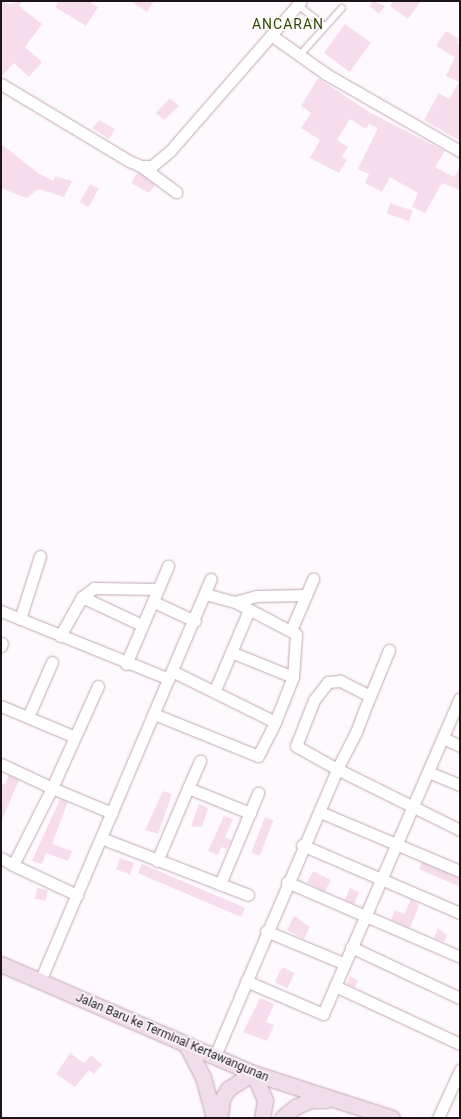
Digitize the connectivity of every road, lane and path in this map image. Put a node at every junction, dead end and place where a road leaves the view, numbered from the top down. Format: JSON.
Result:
{"nodes":[{"id":1,"x":299,"y":3,"type":"edge"},
{"id":2,"x":342,"y":8,"type":"dead end"},
{"id":3,"x":325,"y":26,"type":"junction"},
{"id":4,"x":271,"y":35,"type":"junction"},
{"id":5,"x":299,"y":56,"type":"junction"},
{"id":6,"x":1,"y":84,"type":"edge"},
{"id":7,"x":460,"y":151,"type":"edge"},
{"id":8,"x":141,"y":166,"type":"junction"},
{"id":9,"x":176,"y":192,"type":"dead end"},
{"id":10,"x":40,"y":556,"type":"dead end"},
{"id":11,"x":168,"y":566,"type":"dead end"},
{"id":12,"x":211,"y":579,"type":"dead end"},
{"id":13,"x":313,"y":579,"type":"dead end"},
{"id":14,"x":158,"y":589,"type":"junction"},
{"id":15,"x":205,"y":594,"type":"junction"},
{"id":16,"x":306,"y":595,"type":"junction"},
{"id":17,"x":82,"y":597,"type":"junction"},
{"id":18,"x":154,"y":602,"type":"junction"},
{"id":19,"x":235,"y":602,"type":"junction"},
{"id":20,"x":248,"y":610,"type":"junction"},
{"id":21,"x":1,"y":611,"type":"edge"},
{"id":22,"x":20,"y":619,"type":"junction"},
{"id":23,"x":195,"y":621,"type":"junction"},
{"id":24,"x":142,"y":625,"type":"junction"},
{"id":25,"x":291,"y":630,"type":"junction"},
{"id":26,"x":60,"y":636,"type":"junction"},
{"id":27,"x":389,"y":650,"type":"dead end"},
{"id":28,"x":231,"y":652,"type":"junction"},
{"id":29,"x":52,"y":662,"type":"dead end"},
{"id":30,"x":126,"y":664,"type":"junction"},
{"id":31,"x":170,"y":675,"type":"junction"},
{"id":32,"x":293,"y":677,"type":"junction"},
{"id":33,"x":98,"y":686,"type":"dead end"},
{"id":34,"x":215,"y":690,"type":"junction"},
{"id":35,"x":370,"y":696,"type":"junction"},
{"id":36,"x":459,"y":703,"type":"edge"},
{"id":37,"x":1,"y":706,"type":"edge"},
{"id":38,"x":154,"y":714,"type":"junction"},
{"id":39,"x":28,"y":718,"type":"junction"},
{"id":40,"x":275,"y":722,"type":"junction"},
{"id":41,"x":75,"y":738,"type":"junction"},
{"id":42,"x":443,"y":738,"type":"junction"},
{"id":43,"x":460,"y":746,"type":"edge"},
{"id":44,"x":200,"y":761,"type":"dead end"},
{"id":45,"x":1,"y":766,"type":"edge"},
{"id":46,"x":337,"y":769,"type":"junction"},
{"id":47,"x":428,"y":772,"type":"junction"},
{"id":48,"x":460,"y":785,"type":"edge"},
{"id":49,"x":52,"y":788,"type":"junction"},
{"id":50,"x":188,"y":788,"type":"junction"},
{"id":51,"x":258,"y":793,"type":"dead end"},
{"id":52,"x":413,"y":808,"type":"junction"},
{"id":53,"x":320,"y":812,"type":"junction"},
{"id":54,"x":112,"y":813,"type":"junction"},
{"id":55,"x":250,"y":814,"type":"junction"},
{"id":56,"x":460,"y":830,"type":"edge"},
{"id":57,"x":101,"y":838,"type":"junction"},
{"id":58,"x":398,"y":842,"type":"junction"},
{"id":59,"x":302,"y":845,"type":"junction"},
{"id":60,"x":1,"y":858,"type":"edge"},
{"id":61,"x":157,"y":861,"type":"junction"},
{"id":62,"x":12,"y":864,"type":"junction"},
{"id":63,"x":460,"y":871,"type":"edge"},
{"id":64,"x":383,"y":880,"type":"junction"},
{"id":65,"x":287,"y":882,"type":"junction"},
{"id":66,"x":220,"y":884,"type":"junction"},
{"id":67,"x":77,"y":894,"type":"junction"},
{"id":68,"x":248,"y":895,"type":"dead end"},
{"id":69,"x":460,"y":913,"type":"edge"},
{"id":70,"x":365,"y":915,"type":"junction"},
{"id":71,"x":266,"y":931,"type":"junction"},
{"id":72,"x":351,"y":947,"type":"junction"},
{"id":73,"x":460,"y":957,"type":"edge"},
{"id":74,"x":343,"y":963,"type":"junction"},
{"id":75,"x":1,"y":964,"type":"edge"},
{"id":76,"x":40,"y":980,"type":"junction"},
{"id":77,"x":246,"y":981,"type":"junction"},
{"id":78,"x":335,"y":986,"type":"junction"},
{"id":79,"x":460,"y":998,"type":"edge"},
{"id":80,"x":460,"y":1044,"type":"edge"},
{"id":81,"x":187,"y":1046,"type":"junction"},
{"id":82,"x":214,"y":1058,"type":"junction"},
{"id":83,"x":460,"y":1070,"type":"edge"},
{"id":84,"x":253,"y":1074,"type":"junction"},
{"id":85,"x":331,"y":1100,"type":"junction"},
{"id":86,"x":220,"y":1116,"type":"edge"},
{"id":87,"x":262,"y":1118,"type":"edge"},
{"id":88,"x":282,"y":1118,"type":"edge"},
{"id":89,"x":392,"y":1118,"type":"edge"},
{"id":90,"x":438,"y":1118,"type":"edge"}],
"edges":[{"from":1,"to":3,"type":"lane"},
{"from":1,"to":4,"type":"street"},
{"from":2,"to":3,"type":"lane"},
{"from":3,"to":5,"type":"lane"},
{"from":4,"to":5,"type":"street"},
{"from":4,"to":8,"type":"street"},
{"from":5,"to":7,"type":"street"},
{"from":6,"to":8,"type":"street"},
{"from":8,"to":9,"type":"street"},
{"from":10,"to":22,"type":"street"},
{"from":11,"to":14,"type":"street"},
{"from":12,"to":15,"type":"street"},
{"from":13,"to":16,"type":"street"},
{"from":14,"to":17,"type":"street"},
{"from":14,"to":18,"type":"street"},
{"from":15,"to":19,"type":"street"},
{"from":15,"to":23,"type":"street"},
{"from":16,"to":19,"type":"street"},
{"from":16,"to":25,"type":"street"},
{"from":17,"to":24,"type":"street"},
{"from":17,"to":26,"type":"street"},
{"from":18,"to":23,"type":"street"},
{"from":18,"to":24,"type":"street"},
{"from":19,"to":20,"type":"street"},
{"from":20,"to":25,"type":"street"},
{"from":20,"to":28,"type":"street"},
{"from":21,"to":22,"type":"street"},
{"from":22,"to":26,"type":"street"},
{"from":23,"to":31,"type":"street"},
{"from":24,"to":30,"type":"street"},
{"from":25,"to":32,"type":"street"},
{"from":26,"to":30,"type":"street"},
{"from":27,"to":35,"type":"street"},
{"from":28,"to":32,"type":"street"},
{"from":28,"to":34,"type":"street"},
{"from":29,"to":39,"type":"street"},
{"from":30,"to":31,"type":"street"},
{"from":31,"to":34,"type":"street"},
{"from":31,"to":38,"type":"street"},
{"from":32,"to":40,"type":"street"},
{"from":33,"to":41,"type":"street"},
{"from":34,"to":40,"type":"street"},
{"from":35,"to":46,"type":"street"},
{"from":35,"to":46,"type":"street"},
{"from":36,"to":42,"type":"street"},
{"from":37,"to":39,"type":"street"},
{"from":38,"to":40,"type":"street"},
{"from":38,"to":54,"type":"street"},
{"from":39,"to":41,"type":"street"},
{"from":41,"to":49,"type":"street"},
{"from":42,"to":43,"type":"street"},
{"from":42,"to":47,"type":"street"},
{"from":44,"to":50,"type":"street"},
{"from":45,"to":49,"type":"street"},
{"from":46,"to":52,"type":"street"},
{"from":46,"to":53,"type":"street"},
{"from":47,"to":48,"type":"street"},
{"from":47,"to":52,"type":"street"},
{"from":49,"to":54,"type":"street"},
{"from":49,"to":62,"type":"street"},
{"from":50,"to":55,"type":"street"},
{"from":50,"to":61,"type":"street"},
{"from":51,"to":55,"type":"street"},
{"from":52,"to":56,"type":"street"},
{"from":52,"to":58,"type":"street"},
{"from":53,"to":58,"type":"street"},
{"from":53,"to":59,"type":"street"},
{"from":54,"to":57,"type":"street"},
{"from":55,"to":66,"type":"street"},
{"from":57,"to":61,"type":"street"},
{"from":57,"to":67,"type":"street"},
{"from":58,"to":63,"type":"street"},
{"from":58,"to":64,"type":"street"},
{"from":59,"to":64,"type":"street"},
{"from":59,"to":65,"type":"street"},
{"from":60,"to":62,"type":"street"},
{"from":61,"to":66,"type":"street"},
{"from":62,"to":67,"type":"street"},
{"from":64,"to":69,"type":"street"},
{"from":64,"to":70,"type":"street"},
{"from":65,"to":70,"type":"street"},
{"from":65,"to":71,"type":"street"},
{"from":66,"to":68,"type":"street"},
{"from":67,"to":76,"type":"street"},
{"from":70,"to":72,"type":"street"},
{"from":70,"to":73,"type":"street"},
{"from":71,"to":74,"type":"street"},
{"from":71,"to":77,"type":"street"},
{"from":72,"to":74,"type":"street"},
{"from":72,"to":79,"type":"street"},
{"from":74,"to":78,"type":"street"},
{"from":75,"to":76,"type":"main road","name":"Jalan Baru ke Terminal Kertawangunan"},
{"from":76,"to":81,"type":"main road","name":"Jalan Baru ke Terminal Kertawangunan"},
{"from":77,"to":78,"type":"street"},
{"from":77,"to":82,"type":"street"},
{"from":78,"to":80,"type":"street"},
{"from":81,"to":82,"type":"main road","name":"Jalan Baru ke Terminal Kertawangunan"},
{"from":81,"to":86,"type":"main road"},
{"from":82,"to":84,"type":"main road","name":"Jalan Baru ke Terminal Kertawangunan"},
{"from":83,"to":90,"type":"street"},
{"from":84,"to":85,"type":"main road","name":"Jalan Baru ke Terminal Kertawangunan"},
{"from":84,"to":86,"type":"main road"},
{"from":84,"to":87,"type":"main road"},
{"from":85,"to":88,"type":"main road"},
{"from":85,"to":89,"type":"main road","name":"Jalan Baru ke Terminal Kertawangunan"}]}
